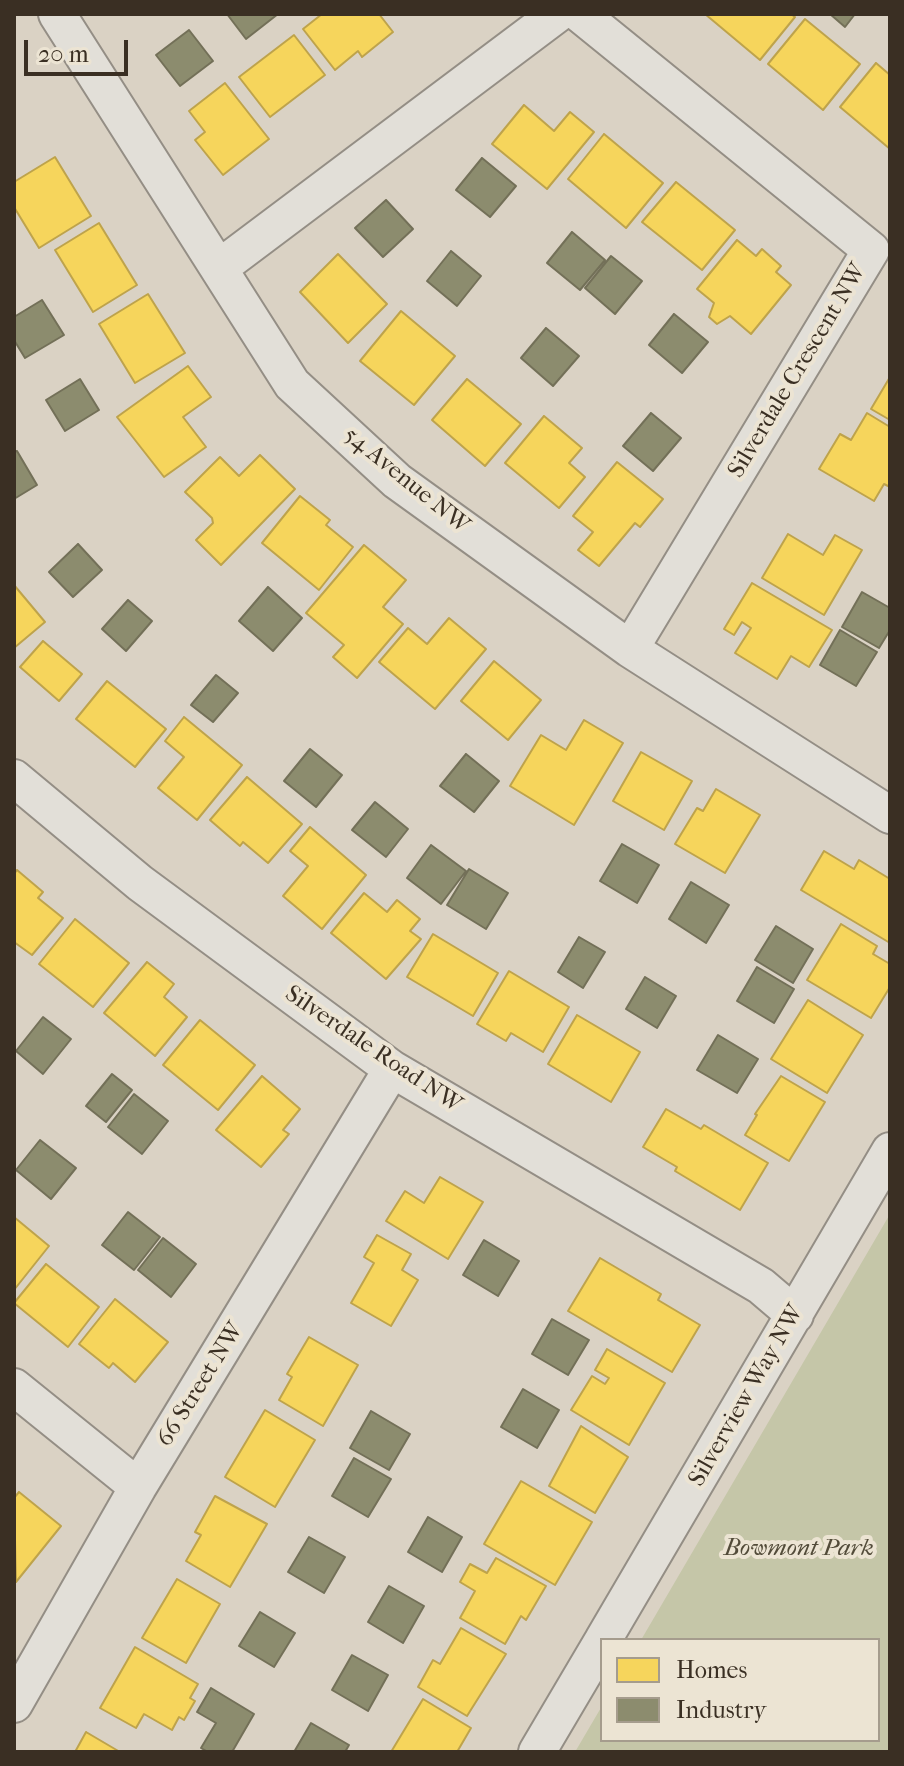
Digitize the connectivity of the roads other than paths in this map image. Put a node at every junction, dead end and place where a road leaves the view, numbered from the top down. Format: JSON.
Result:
{"nodes":[{"id":1,"x":57,"y":14,"type":"edge"},
{"id":2,"x":557,"y":14,"type":"edge"},
{"id":3,"x":580,"y":14,"type":"edge"},
{"id":4,"x":219,"y":268,"type":"junction"},
{"id":5,"x":630,"y":649,"type":"junction"},
{"id":6,"x":14,"y":778,"type":"edge"},
{"id":7,"x":890,"y":815,"type":"edge"},
{"id":8,"x":392,"y":1069,"type":"junction"},
{"id":9,"x":890,"y":1151,"type":"edge"},
{"id":10,"x":795,"y":1315,"type":"junction"},
{"id":11,"x":14,"y":1387,"type":"edge"},
{"id":12,"x":138,"y":1487,"type":"junction"},
{"id":13,"x":605,"y":1638,"type":"edge"},
{"id":14,"x":600,"y":1646,"type":"edge"},
{"id":15,"x":14,"y":1704,"type":"edge"},
{"id":16,"x":537,"y":1752,"type":"edge"}],
"edges":[{"from":1,"to":4,"type":"street","name":"54 Avenue NW"},
{"from":2,"to":4,"type":"street"},
{"from":3,"to":5,"type":"street","name":"Silverdale Crescent NW"},
{"from":4,"to":5,"type":"street","name":"54 Avenue NW"},
{"from":5,"to":7,"type":"street","name":"54 Avenue NW"},
{"from":6,"to":8,"type":"street","name":"Silverdale Road NW"},
{"from":8,"to":10,"type":"street","name":"Silverdale Road NW"},
{"from":8,"to":12,"type":"street","name":"66 Street NW"},
{"from":9,"to":10,"type":"street","name":"Silverview Way NW"},
{"from":10,"to":13,"type":"street","name":"Silverview Way NW"},
{"from":11,"to":12,"type":"street"},
{"from":12,"to":15,"type":"street","name":"66 Street NW"},
{"from":14,"to":16,"type":"street","name":"Silverview Way NW"}]}
